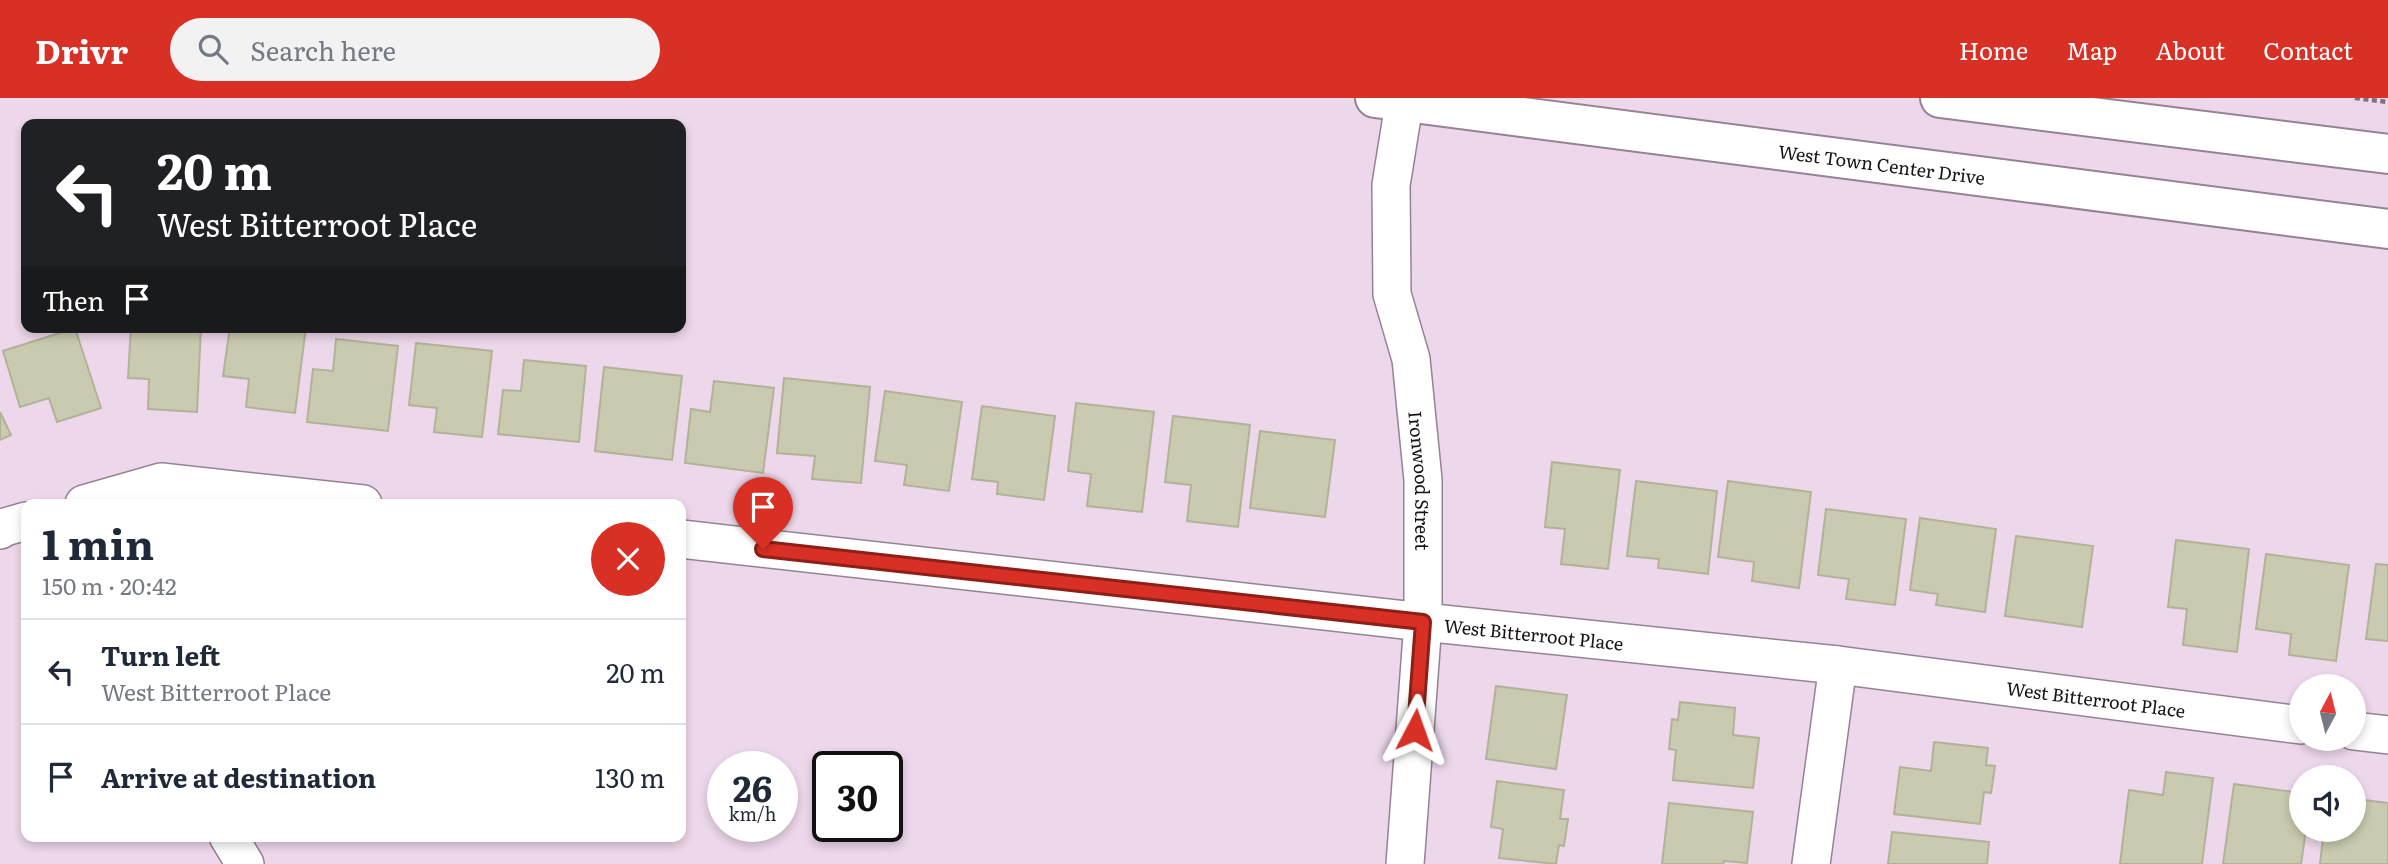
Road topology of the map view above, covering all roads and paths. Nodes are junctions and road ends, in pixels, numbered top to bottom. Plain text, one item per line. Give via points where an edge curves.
1 (1940, 98) edge
2 (2355, 98) edge
3 (1395, 99) edge
4 (2388, 102) edge
5 (2388, 154) edge
6 (2388, 229) edge
7 (102, 499) edge
8 (317, 499) edge
9 (21, 522) edge
10 (0, 530) edge
11 (686, 540) edge
12 (1423, 622) junction
13 (1838, 665) junction
14 (2289, 723) edge
15 (2366, 732) edge
16 (2388, 735) edge
17 (232, 842) edge
18 (245, 864) edge
19 (1405, 864) edge
20 (1811, 864) edge

1 - 5 street
2 - 4 path
3 - 6 street, West Town Center Drive
3 - 12 street, Ironwood Street via 1392,294 1410,359 1423,480
7 - 8 street via 162,482
9 - 10 street
11 - 12 street, West Bitterroot Place
12 - 13 street, West Bitterroot Place
12 - 19 street, Ironwood Street
13 - 14 street, West Bitterroot Place
13 - 20 street
15 - 16 street
17 - 18 street

